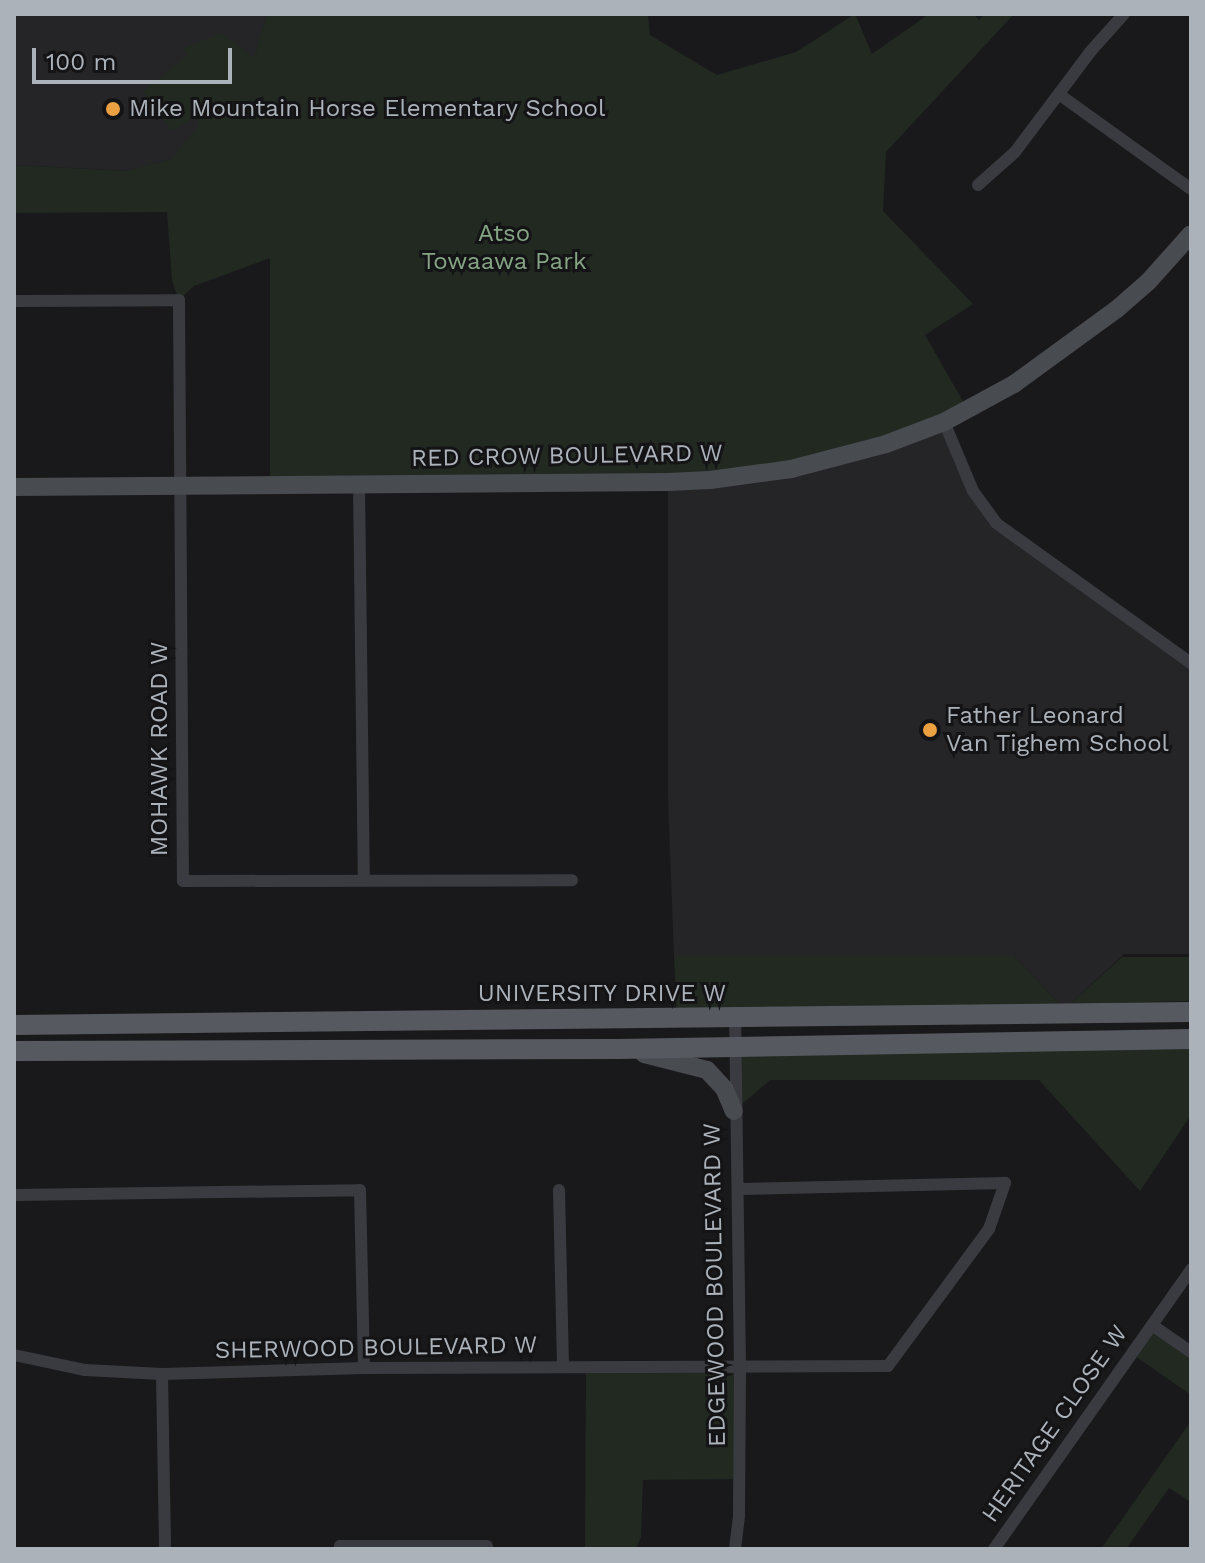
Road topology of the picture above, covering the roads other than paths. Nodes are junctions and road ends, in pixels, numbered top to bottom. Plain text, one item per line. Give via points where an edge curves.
1 (1124, 14) edge
2 (1060, 95) junction
3 (978, 185) dead end
4 (1191, 189) edge
5 (1191, 234) edge
6 (14, 301) edge
7 (944, 422) junction
8 (180, 483) junction
9 (359, 483) junction
10 (14, 487) edge
11 (1191, 663) edge
12 (364, 878) junction
13 (572, 880) dead end
14 (1191, 1012) edge
15 (735, 1019) junction
16 (14, 1025) edge
17 (1191, 1039) edge
18 (735, 1047) junction
19 (618, 1049) junction
20 (14, 1051) edge
21 (734, 1111) junction
22 (740, 1189) junction
23 (559, 1190) dead end
24 (14, 1195) edge
25 (1191, 1270) edge
26 (1152, 1325) junction
27 (1191, 1352) edge
28 (14, 1355) edge
29 (563, 1367) junction
30 (740, 1367) junction
31 (364, 1368) junction
32 (162, 1374) junction
33 (487, 1546) dead end
34 (165, 1549) edge
35 (340, 1549) edge
36 (735, 1549) edge
37 (994, 1549) edge

1 - 2 street
2 - 3 street via 1015,152
2 - 4 street
5 - 7 street, RED CROW BOULEVARD W via 1148,282 1079,339 1014,384
6 - 8 street via 179,300
7 - 9 street, RED CROW BOULEVARD W via 842,457 710,480
7 - 11 street via 973,491 1002,529
8 - 9 street, RED CROW BOULEVARD W
8 - 10 street, RED CROW BOULEVARD W
8 - 12 street, MOHAWK ROAD W via 183,881
9 - 12 street
12 - 13 street, MOHAWK ROAD W
14 - 15 main road, UNIVERSITY DRIVE W
15 - 16 main road, UNIVERSITY DRIVE W
15 - 18 street, EDGEWOOD BOULEVARD W
17 - 18 main road
18 - 19 main road
18 - 21 street, EDGEWOOD BOULEVARD W
19 - 20 main road
19 - 21 street via 707,1070 724,1088
21 - 22 street, EDGEWOOD BOULEVARD W
22 - 30 street, EDGEWOOD BOULEVARD W
22 - 30 street, SHERWOOD BOULEVARD W via 1005,1183 989,1229 888,1366
23 - 29 street
24 - 31 street via 360,1190
25 - 26 street, HERITAGE CLOSE W
26 - 27 street, HERITAGE CLOSE W
26 - 37 street, HERITAGE CLOSE W
28 - 32 street, SHERWOOD BOULEVARD W via 85,1370
29 - 30 street, SHERWOOD BOULEVARD W
29 - 31 street, SHERWOOD BOULEVARD W
30 - 36 street, EDGEWOOD BOULEVARD W
31 - 32 street, SHERWOOD BOULEVARD W
32 - 34 street
33 - 35 street

